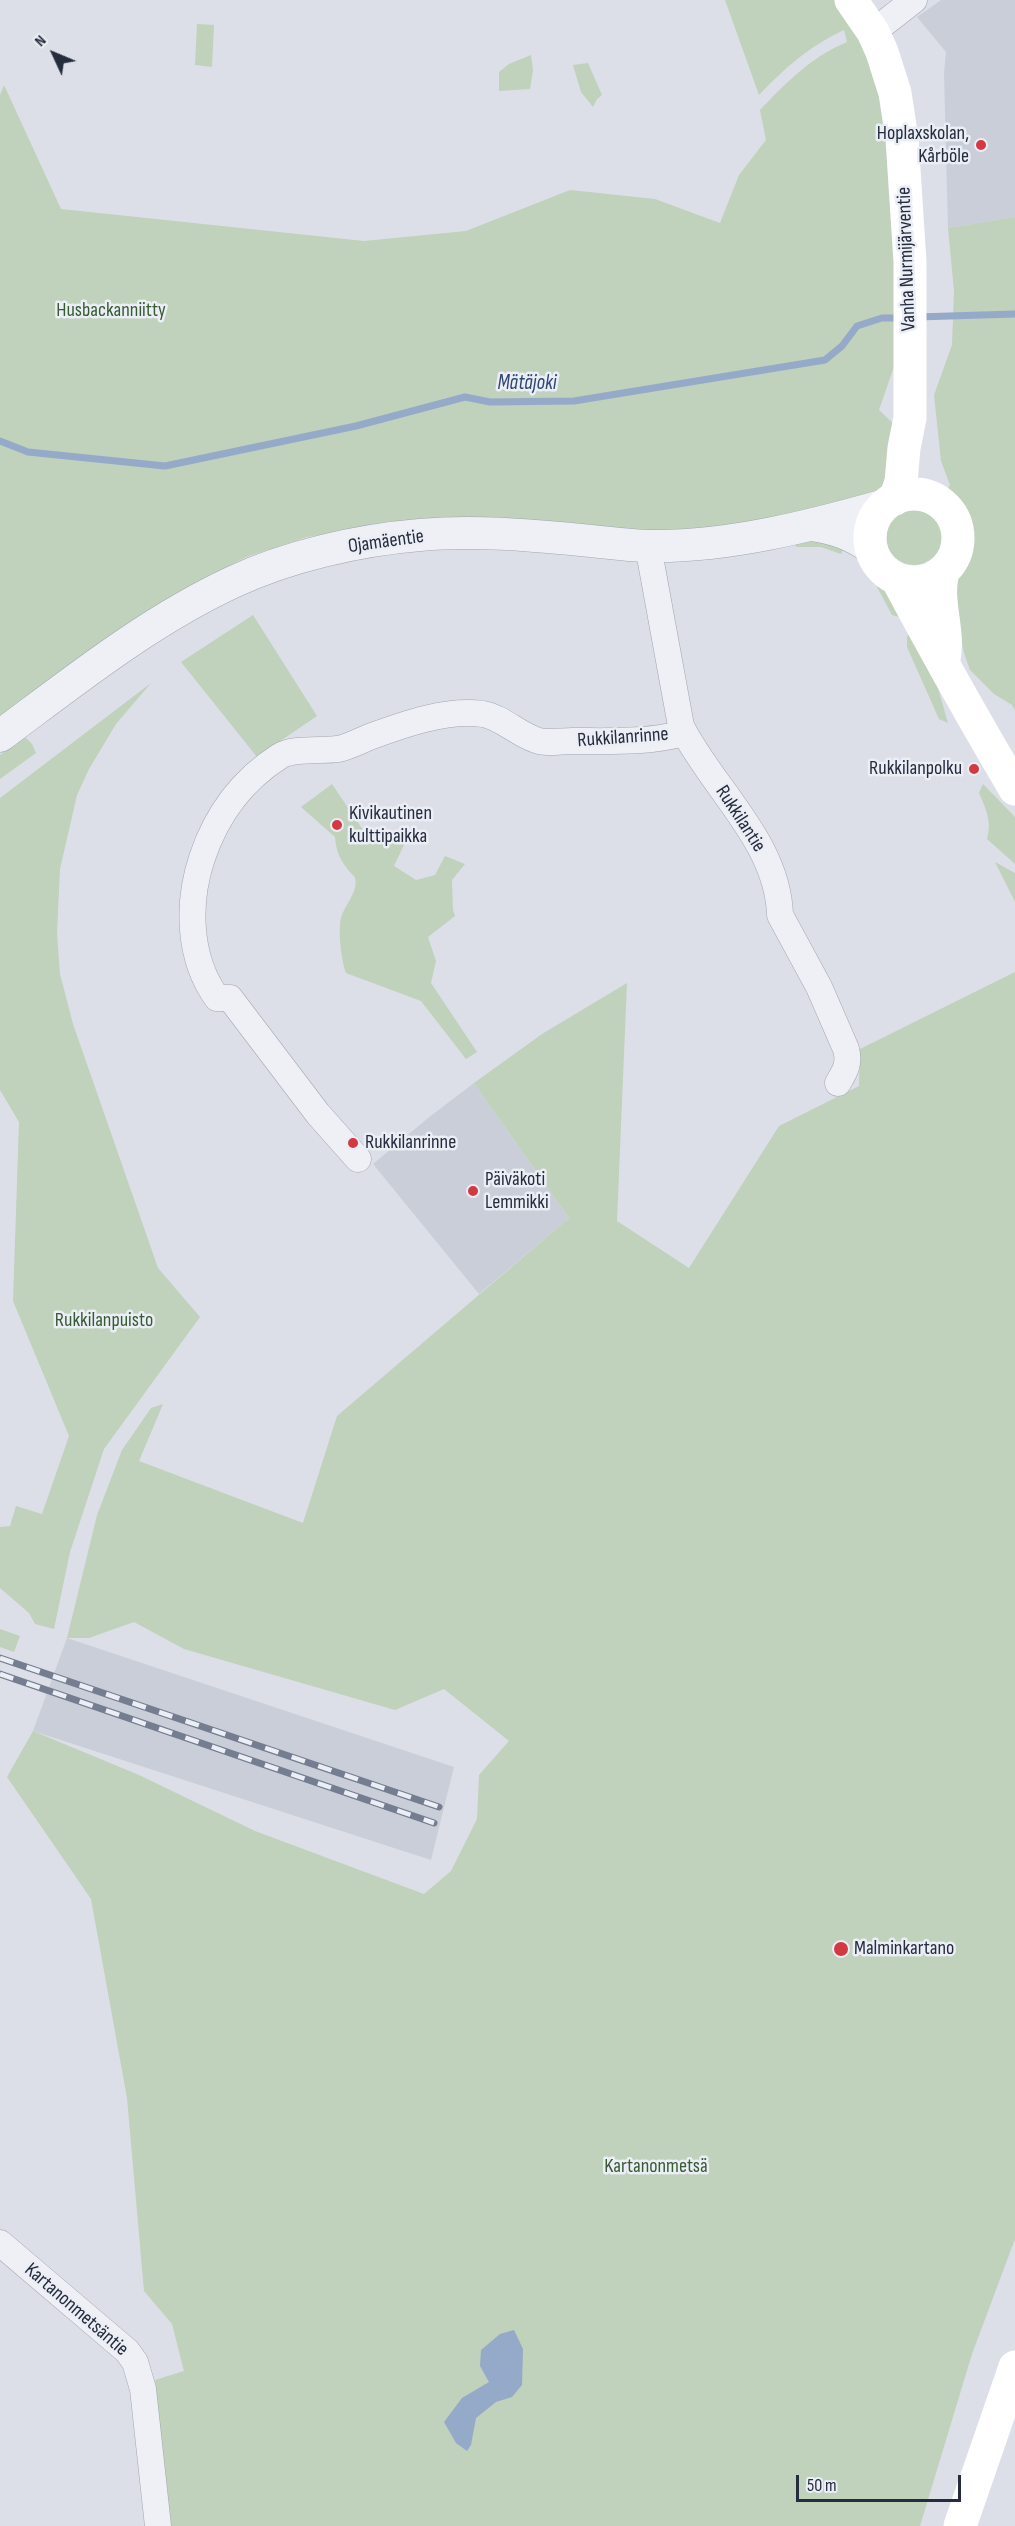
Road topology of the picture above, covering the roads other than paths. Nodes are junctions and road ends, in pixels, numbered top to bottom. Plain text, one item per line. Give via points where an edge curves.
1 (852, 0) edge
2 (914, 0) edge
3 (873, 32) junction
4 (910, 418) junction
5 (935, 500) junction
6 (890, 502) junction
7 (807, 524) junction
8 (648, 546) junction
9 (871, 548) junction
10 (942, 572) junction
11 (897, 579) junction
12 (943, 661) junction
13 (6, 732) edge
14 (684, 733) junction
15 (1015, 789) edge
16 (838, 1083) dead end
17 (358, 1159) dead end
18 (0, 2244) edge
19 (1015, 2367) edge
20 (158, 2526) edge
21 (960, 2526) edge

1 - 3 main road, Vanha Nurmijärventie
2 - 3 street
3 - 4 main road, Vanha Nurmijärventie via 895,93 902,139 910,262
4 - 5 main road, Vanha Nurmijärventie via 922,447
4 - 6 main road, Vanha Nurmijärventie via 901,482
5 - 6 main road via 915,495
5 - 10 main road via 949,512 957,528 956,552
6 - 7 street, Ojamäentie
6 - 9 main road via 872,525
7 - 8 street, Ojamäentie via 695,545
7 - 9 street, Ojamäentie via 834,528
8 - 13 street, Ojamäentie via 493,533 420,535 311,554 243,578 197,600 146,631
8 - 14 street, Rukkilantie
9 - 11 main road via 880,567
10 - 11 main road via 925,581
10 - 12 main road via 947,646
11 - 12 main road
12 - 15 main road
14 - 16 street, Rukkilantie via 769,864 780,915 819,987 846,1050 848,1065
14 - 17 street, Rukkilanrinne via 654,740 538,741 485,714 467,713 394,728 340,748 283,753 261,769 231,802 210,833 197,874 192,915 201,969 217,998 230,998 318,1114
18 - 20 street, Kartanonmetsäntie via 127,2351 135,2362 143,2389
19 - 21 main road

